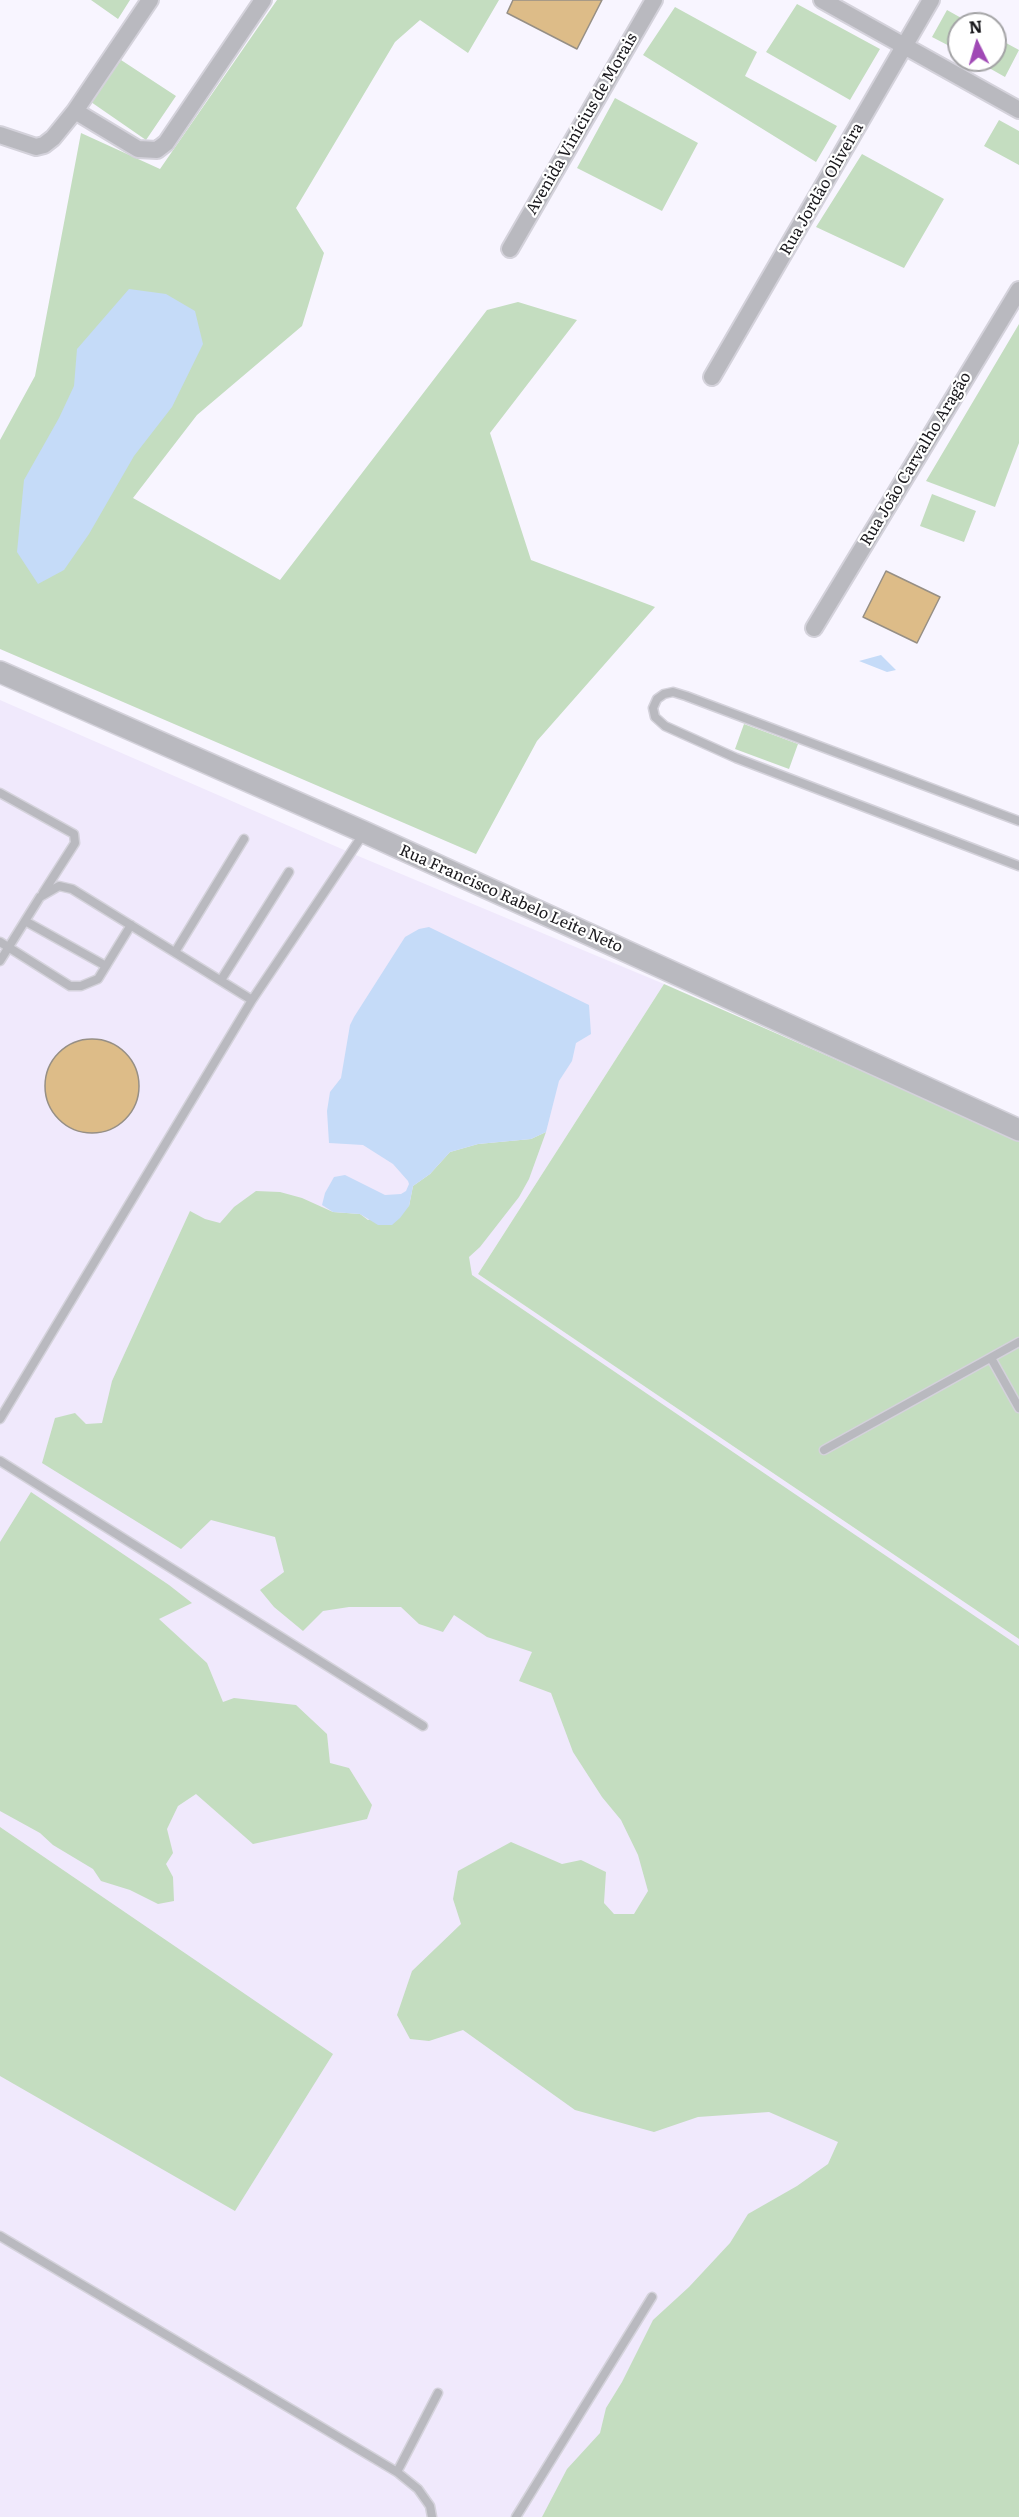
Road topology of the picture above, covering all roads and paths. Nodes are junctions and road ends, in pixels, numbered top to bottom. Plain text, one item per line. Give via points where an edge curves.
1 (150, 0) edge
2 (263, 0) edge
3 (654, 0) edge
4 (822, 0) edge
5 (931, 0) edge
6 (904, 47) junction
7 (1019, 110) edge
8 (75, 111) junction
9 (0, 135) edge
10 (510, 249) dead end
11 (1019, 290) edge
12 (712, 377) dead end
13 (814, 628) dead end
14 (0, 672) edge
15 (0, 794) edge
16 (1019, 821) edge
17 (364, 832) junction
18 (244, 839) dead end
19 (1019, 866) edge
20 (289, 872) dead end
21 (40, 897) junction
22 (25, 921) junction
23 (131, 925) junction
24 (0, 942) edge
25 (9, 948) junction
26 (175, 952) junction
27 (0, 961) edge
28 (106, 966) junction
29 (220, 980) junction
30 (252, 1000) junction
31 (1019, 1130) edge
32 (1019, 1342) edge
33 (991, 1358) junction
34 (1019, 1408) edge
35 (0, 1419) edge
36 (824, 1450) dead end
37 (0, 1461) edge
38 (423, 1726) dead end
39 (0, 2235) edge
40 (652, 2297) dead end
41 (438, 2394) dead end
42 (397, 2472) junction
43 (432, 2517) edge
44 (516, 2517) edge

1 - 8 street
2 - 8 street via 166,143 157,150 138,149
3 - 10 street, Avenida Vinícius de Morais
4 - 6 street
5 - 6 street, Rua Jordão Oliveira
6 - 7 street
6 - 12 street, Rua Jordão Oliveira
8 - 9 street via 44,145 36,147
11 - 13 street, Rua João Carvalho Aragão
14 - 17 street, Rua Francisco Rabelo Leite Neto
15 - 21 lane via 74,834 75,843
16 - 19 lane via 673,692 657,699 653,708 655,717 665,726 736,758
17 - 30 lane
17 - 31 street, Rua Francisco Rabelo Leite Neto
18 - 26 lane
20 - 29 lane
21 - 22 lane
21 - 23 lane via 59,886 72,889
22 - 25 lane
22 - 28 lane
23 - 26 lane
23 - 28 lane
24 - 25 lane
25 - 27 lane
25 - 28 lane via 70,986 98,979
26 - 29 lane
29 - 30 lane
30 - 35 lane
32 - 33 lane
33 - 34 lane
33 - 36 lane
37 - 38 lane
39 - 42 lane
40 - 44 lane
41 - 42 lane
42 - 43 lane via 418,2489 430,2506

